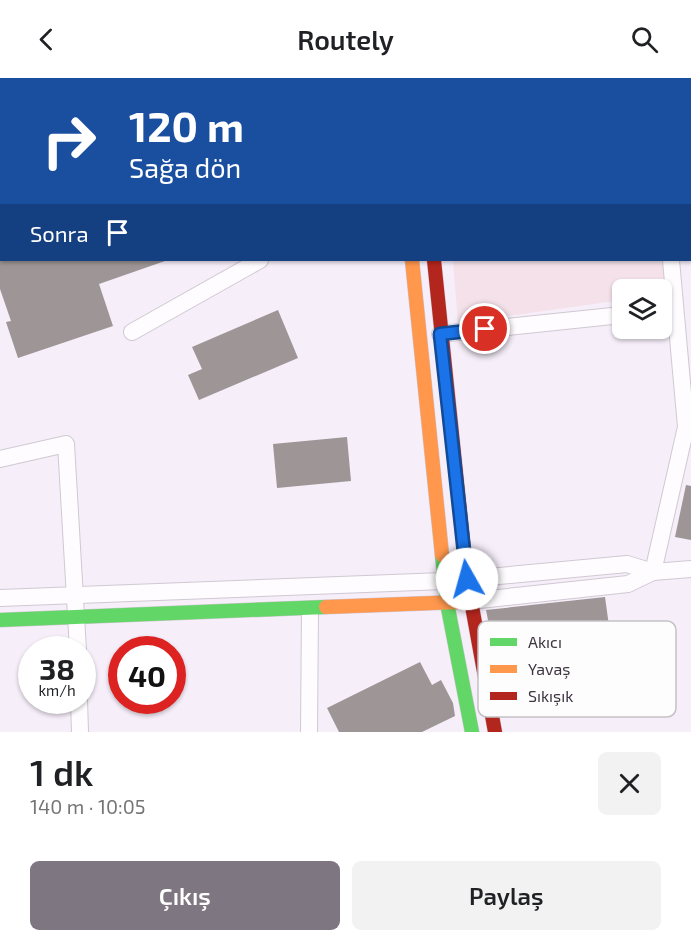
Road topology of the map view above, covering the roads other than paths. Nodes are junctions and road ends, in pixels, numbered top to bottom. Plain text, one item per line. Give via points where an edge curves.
1 (411, 261) edge
2 (434, 261) edge
3 (670, 261) edge
4 (252, 262) edge
5 (670, 279) edge
6 (612, 316) edge
7 (672, 331) edge
8 (132, 332) dead end
9 (440, 334) junction
10 (0, 459) edge
11 (691, 569) edge
12 (653, 572) junction
13 (467, 579) junction
14 (444, 581) junction
15 (76, 595) junction
16 (0, 598) edge
17 (470, 601) junction
18 (447, 603) junction
19 (310, 609) junction
20 (77, 616) junction
21 (0, 620) edge
22 (78, 636) edge
23 (478, 639) edge
24 (79, 714) edge
25 (80, 732) edge
26 (309, 732) edge
27 (472, 732) edge

1 - 14 street
2 - 9 street
3 - 5 street
4 - 8 street
6 - 9 street
7 - 12 street via 686,427
9 - 13 street
10 - 15 street via 66,444
11 - 12 street
12 - 13 street via 627,564
12 - 17 street via 628,584
13 - 14 street
13 - 17 street
14 - 15 street
14 - 18 street
15 - 16 street
15 - 20 street
17 - 18 street
17 - 23 street
18 - 19 street
18 - 27 street
19 - 20 street
19 - 26 street
20 - 21 street
20 - 22 street
24 - 25 street

